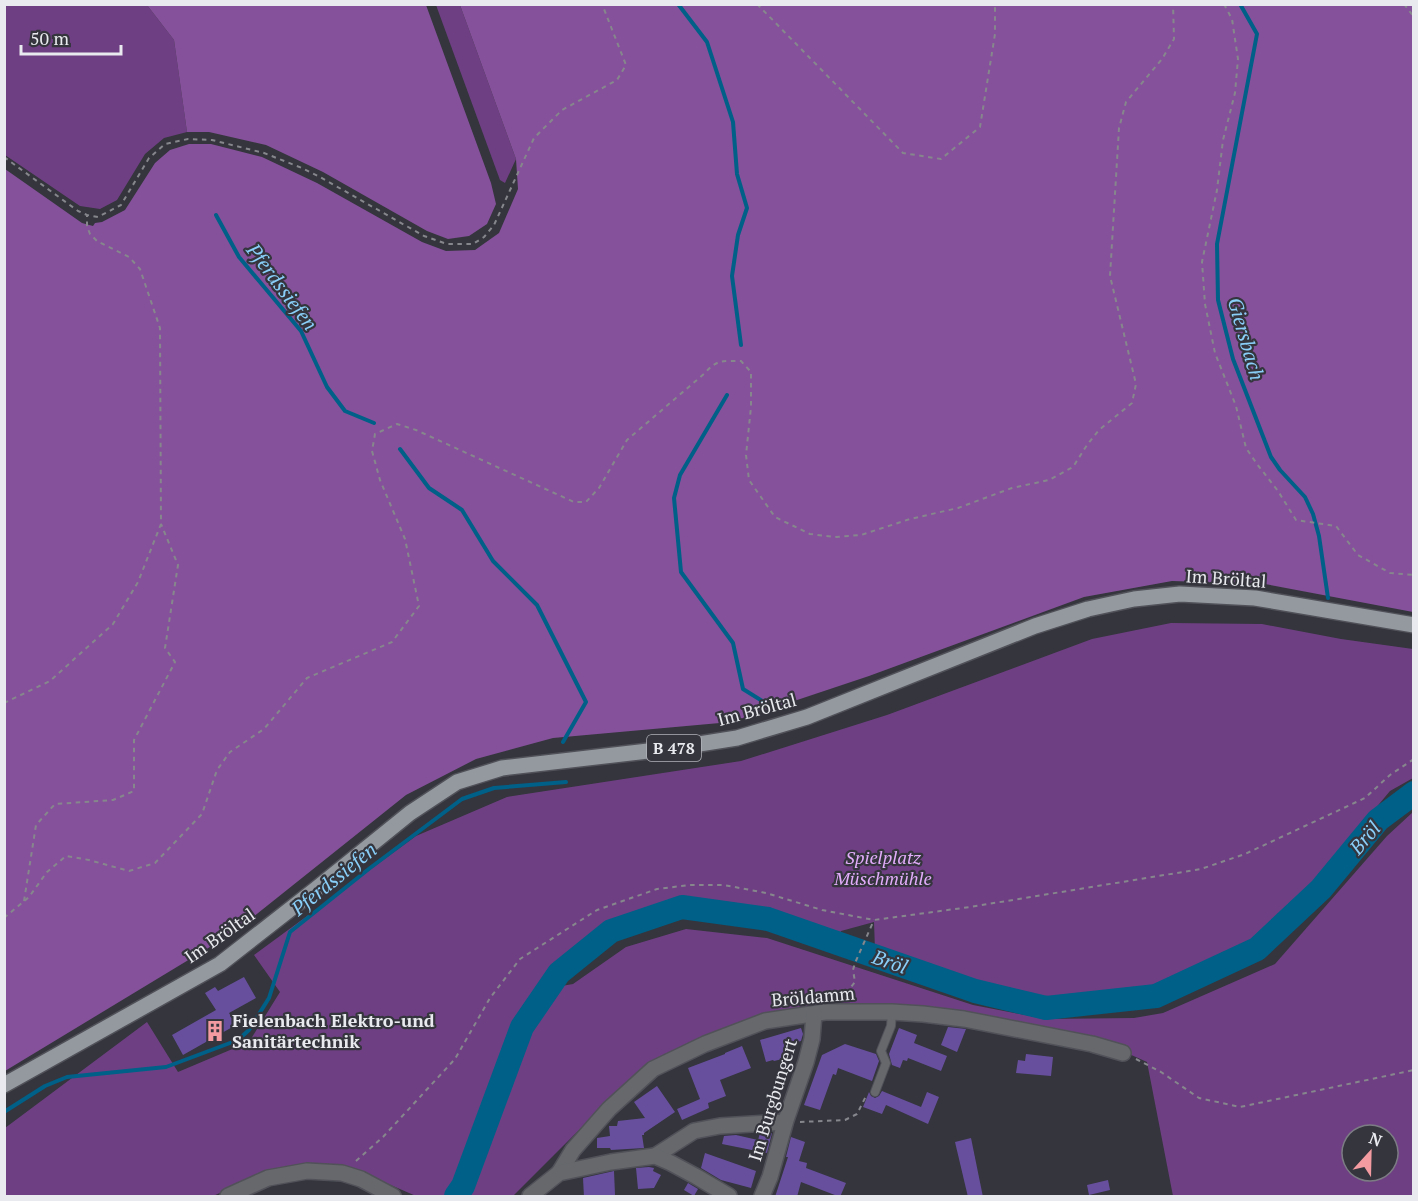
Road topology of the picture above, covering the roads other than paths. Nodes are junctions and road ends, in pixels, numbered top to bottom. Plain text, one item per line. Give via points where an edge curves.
1 (1413, 625) edge
2 (892, 1012) junction
3 (819, 1013) junction
4 (1123, 1053) road end
5 (4, 1086) edge
6 (875, 1092) dead end
7 (786, 1121) junction
8 (655, 1156) junction
9 (559, 1173) junction
10 (228, 1197) edge
11 (393, 1197) edge
12 (530, 1197) edge
13 (729, 1197) edge
14 (762, 1197) edge

1 - 5 main road, Im Bröltal / B 478 via 1255,598 1180,594 1134,599 1035,626 807,717 737,738 502,768 458,782 410,813 220,964
2 - 3 street, Bröldamm
2 - 4 street, Bröldamm via 975,1021
2 - 6 lane via 881,1052 886,1063
3 - 7 street, Im Burgbungert
3 - 9 street, Bröldamm via 765,1021 653,1070 609,1109 573,1150
7 - 8 street via 694,1131
7 - 14 street, Im Burgbungert
8 - 9 street
8 - 13 street
9 - 12 street
10 - 11 street via 268,1178 308,1171 342,1173

